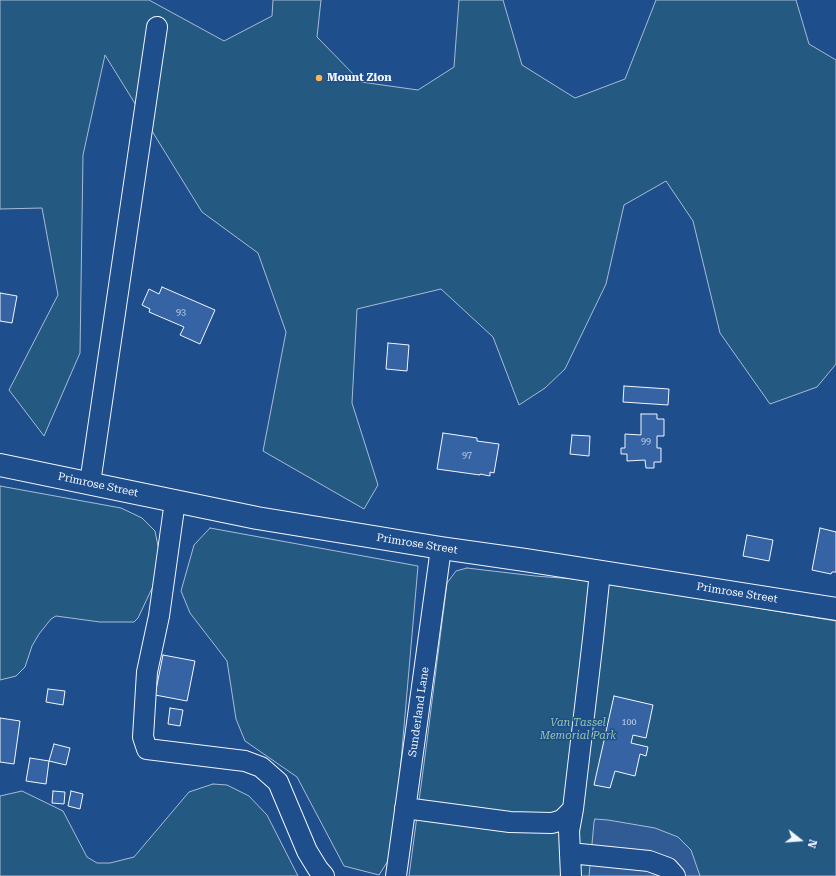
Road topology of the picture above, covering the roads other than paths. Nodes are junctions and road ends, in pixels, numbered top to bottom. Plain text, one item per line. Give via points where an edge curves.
1 (157, 27) dead end
2 (0, 465) edge
3 (90, 483) junction
4 (176, 501) junction
5 (441, 548) junction
6 (600, 572) junction
7 (836, 609) edge
8 (405, 808) junction
9 (567, 815) junction
10 (570, 853) junction
11 (324, 876) edge
12 (396, 876) edge
13 (571, 876) edge
14 (675, 876) edge

1 - 3 street
2 - 3 main road, Primrose Street
3 - 4 main road, Primrose Street
4 - 5 main road, Primrose Street via 257,518
4 - 11 street via 159,616 147,672 143,737 147,749 245,760 261,767 278,782 307,851
5 - 6 main road, Primrose Street
5 - 8 street, Sunderland Lane
6 - 7 main road, Primrose Street
6 - 9 street via 593,639
8 - 9 street via 510,822 552,823
8 - 12 street, Sunderland Lane
9 - 10 street
10 - 13 street
10 - 14 street via 649,861 668,868

